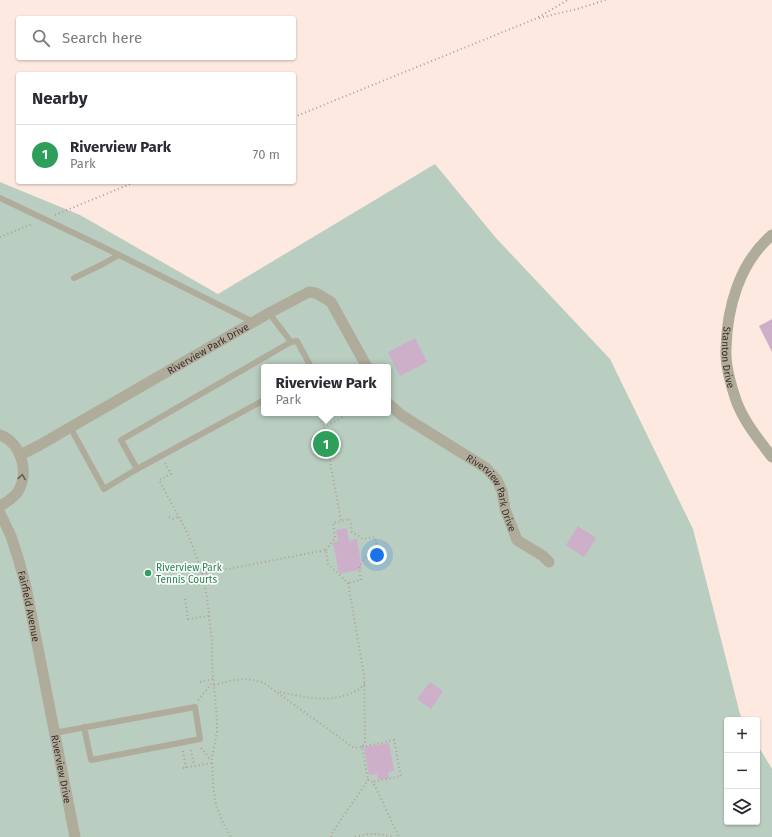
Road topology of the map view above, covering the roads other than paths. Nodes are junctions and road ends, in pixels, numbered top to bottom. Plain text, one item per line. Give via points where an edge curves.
1 (0, 198) edge
2 (772, 235) edge
3 (119, 255) junction
4 (74, 278) dead end
5 (269, 313) junction
6 (253, 322) junction
7 (291, 342) junction
8 (309, 364) edge
9 (365, 364) edge
10 (261, 402) edge
11 (391, 406) edge
12 (70, 427) junction
13 (0, 435) edge
14 (20, 455) junction
15 (772, 457) edge
16 (138, 469) junction
17 (0, 506) edge
18 (0, 513) edge
19 (549, 562) dead end
20 (48, 701) joint
21 (84, 727) junction
22 (54, 733) junction
23 (74, 837) edge

1 - 3 lane
2 - 15 street, Stanton Drive via 744,271 733,300 726,349 732,389 744,419
3 - 4 lane
3 - 6 lane
5 - 6 street, Riverview Park Drive
5 - 7 lane
5 - 9 street, Riverview Park Drive via 309,292 316,293 331,302
6 - 12 street, Riverview Park Drive
7 - 8 lane via 297,340
7 - 16 lane via 121,440
10 - 16 lane
11 - 19 street, Riverview Park Drive via 401,415 486,468 497,480 502,491 517,540
12 - 14 street, Riverview Park Drive
12 - 16 lane via 104,489
13 - 14 street via 13,444
17 -> 14 street via 18,492 23,480
18 - 20 street, Fairfield Avenue via 11,536 26,587
20 - 22 street, Riverview Drive
21 - 21 lane via 91,760 200,739 195,707
21 - 22 lane
22 - 23 street, Riverview Drive

